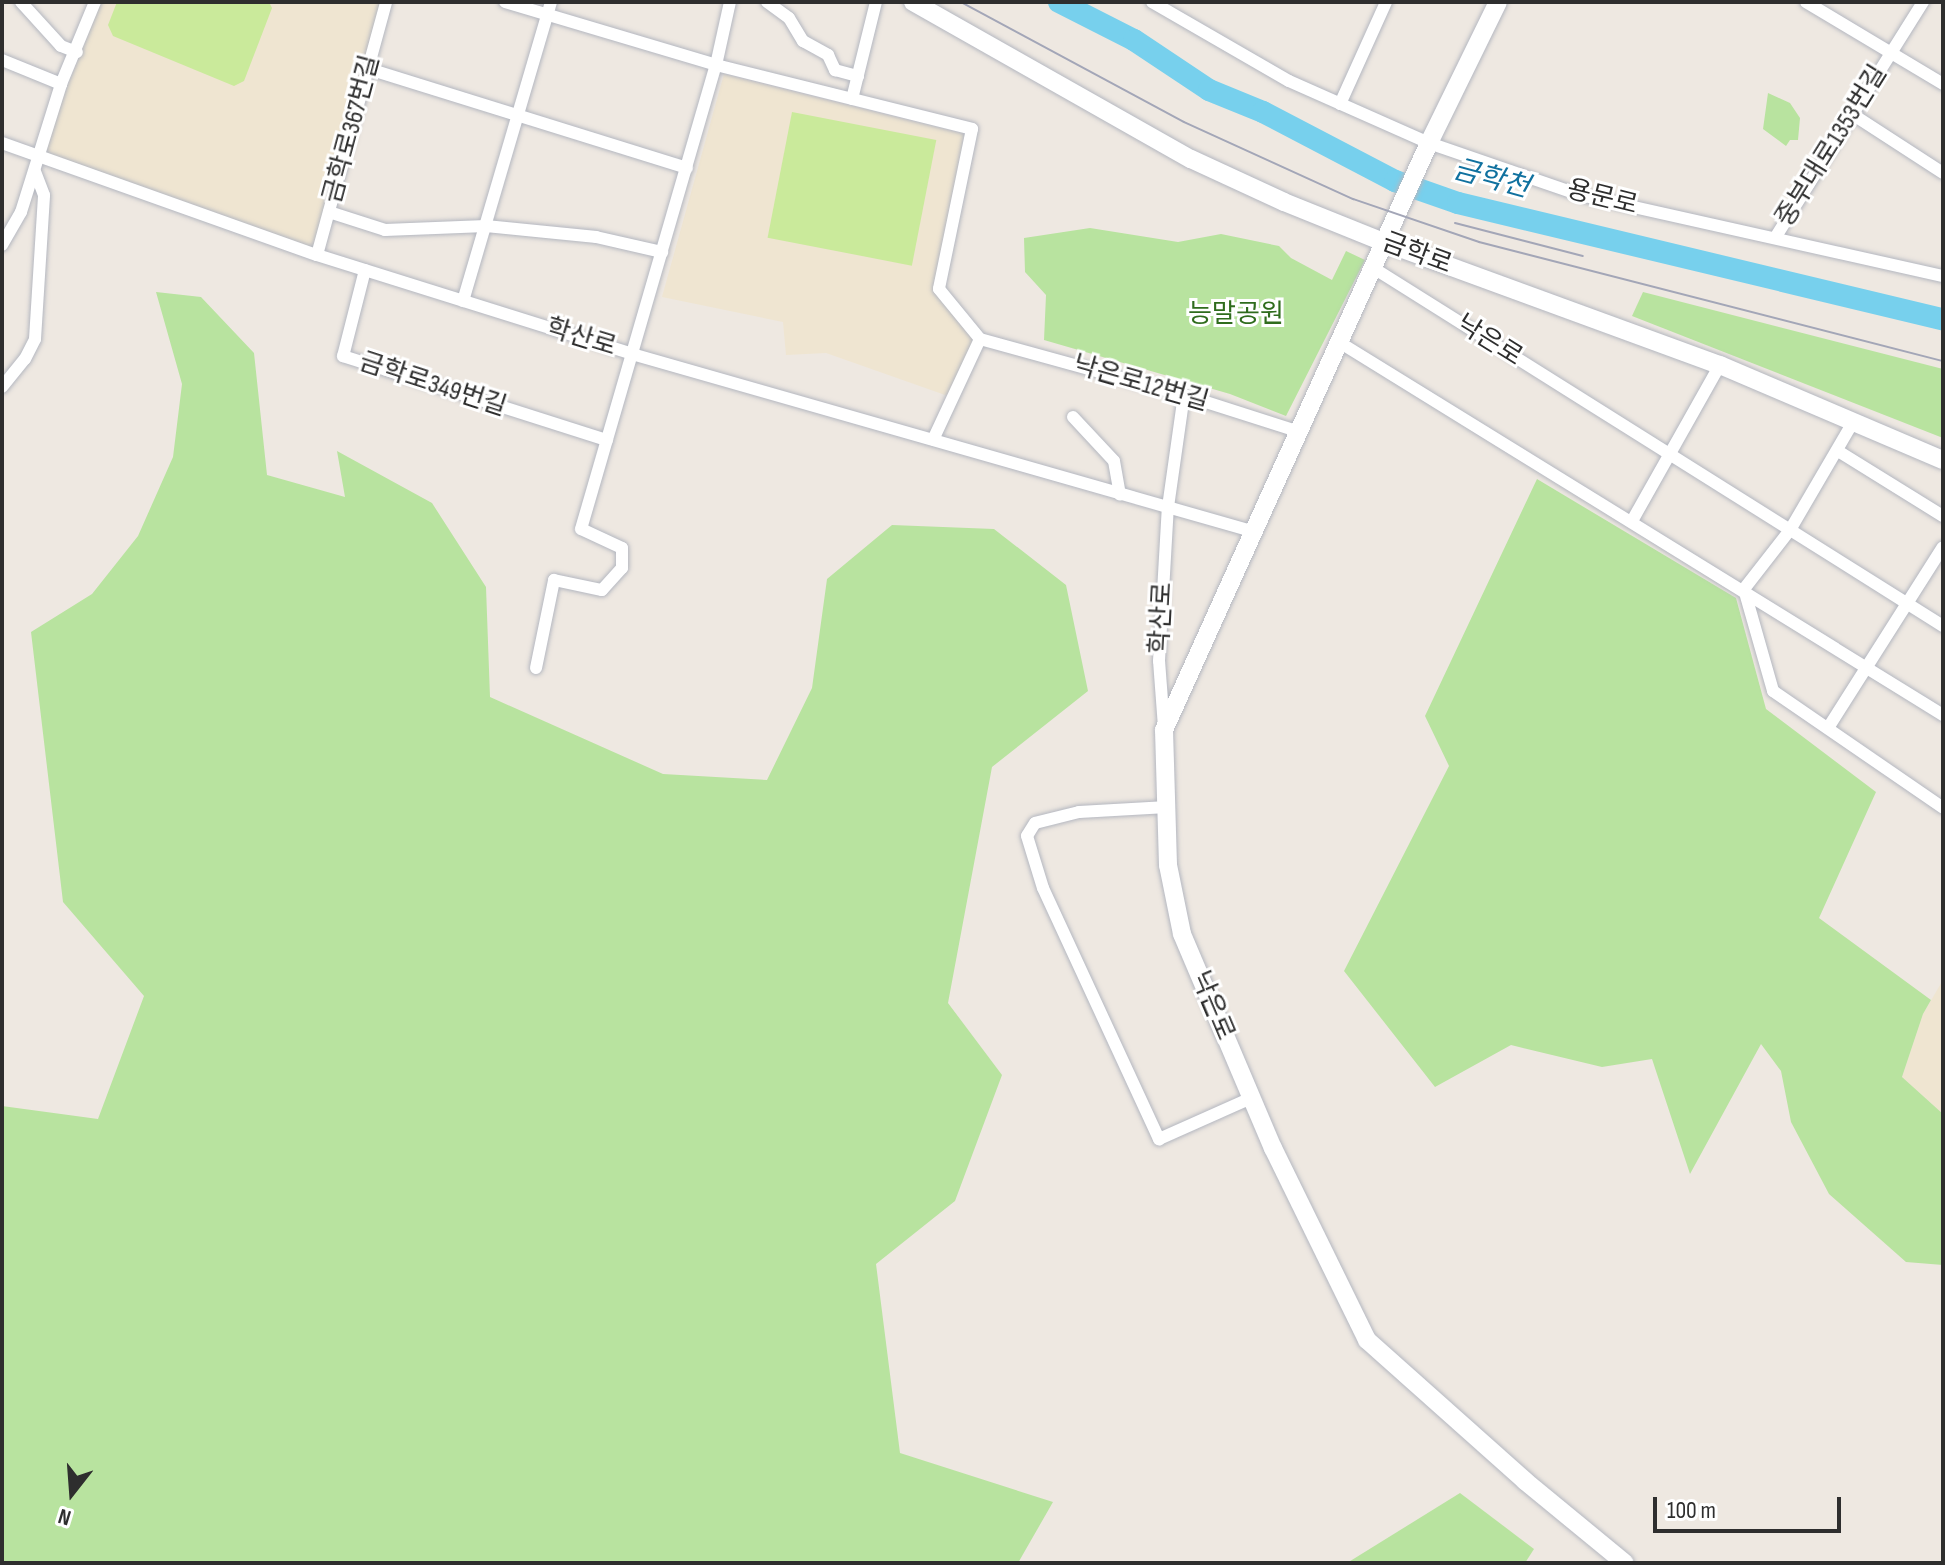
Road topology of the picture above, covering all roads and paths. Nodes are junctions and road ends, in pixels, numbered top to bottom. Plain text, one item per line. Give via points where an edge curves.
1 (21, 2) edge
2 (95, 2) edge
3 (386, 2) edge
4 (505, 2) edge
5 (730, 2) edge
6 (767, 2) edge
7 (876, 2) edge
8 (913, 2) edge
9 (1152, 2) edge
10 (1386, 2) edge
11 (1498, 2) edge
12 (1806, 2) edge
13 (1923, 2) edge
14 (549, 8) edge
15 (77, 52) junction
16 (1890, 53) junction
17 (2, 60) edge
18 (716, 65) junction
19 (369, 69) junction
20 (858, 76) junction
21 (61, 84) junction
22 (1943, 84) edge
23 (852, 99) junction
24 (1340, 104) junction
25 (1852, 114) junction
26 (518, 115) junction
27 (2, 143) edge
28 (1427, 147) junction
29 (40, 156) junction
30 (687, 168) junction
31 (35, 172) junction
32 (1943, 173) edge
33 (329, 212) junction
34 (486, 226) junction
35 (1775, 238) junction
36 (1386, 243) junction
37 (2, 245) edge
38 (662, 252) junction
39 (317, 255) junction
40 (1375, 269) junction
41 (365, 270) junction
42 (1943, 276) edge
43 (463, 301) junction
44 (980, 339) junction
45 (1339, 342) junction
46 (632, 354) junction
47 (1720, 365) junction
48 (2, 387) edge
49 (1184, 395) junction
50 (1073, 417) dead end
51 (1852, 424) junction
52 (1300, 432) junction
53 (607, 440) junction
54 (933, 440) junction
55 (1838, 451) junction
56 (1670, 454) junction
57 (1943, 460) edge
58 (1120, 494) junction
59 (1168, 507) junction
60 (1943, 516) edge
61 (1632, 521) junction
62 (1790, 530) junction
63 (1255, 532) junction
64 (1943, 547) edge
65 (1744, 589) junction
66 (1907, 604) junction
67 (1943, 626) edge
68 (1867, 667) junction
69 (536, 668) dead end
70 (1943, 715) edge
71 (1828, 728) junction
72 (1164, 730) junction
73 (1942, 805) edge
74 (1167, 807) junction
75 (1251, 1098) junction
76 (1625, 1563) edge

1 - 15 street via 61,46
2 - 15 street
3 - 19 street, 금학로367번길
4 - 14 street
5 - 18 street
6 - 20 street via 789,18 803,41 828,55 835,70
7 - 20 street
8 - 36 main road, 금학로 via 1191,159
9 - 24 street, 용문로 via 1289,81
10 - 24 street
11 - 28 main road, 낙은로
12 - 16 street, 중부대로1353번길
13 - 16 street, 중부대로1353번길
14 - 18 street
14 - 26 street
15 - 21 street
16 - 22 street
16 - 25 street, 중부대로1353번길
17 - 21 street
18 - 23 street
18 - 30 street
19 - 26 street
19 - 33 street, 금학로367번길
20 - 23 street
21 - 29 street
23 - 44 street via 972,129 939,289
24 - 28 street, 용문로
25 - 32 street
25 - 35 street, 중부대로1353번길
26 - 30 street
26 - 34 street
27 - 29 street, 학산로
28 - 35 street, 용문로 via 1580,195
28 - 36 main road, 낙은로
29 - 31 street
29 - 39 street, 학산로
30 - 38 street
31 - 37 street
31 - 48 street via 44,195 35,339
33 - 34 street via 385,230
33 - 39 street, 금학로367번길
34 - 38 street via 596,237
34 - 43 street
35 - 42 street, 용문로
36 - 40 main road, 낙은로
36 - 47 main road, 금학로
38 - 46 street
39 - 41 street, 학산로
40 - 45 main road, 낙은로
40 - 56 street, 낙은로
41 - 43 street, 학산로
41 - 53 street, 금학로349번길 via 343,356
43 - 46 street, 학산로
44 - 49 street, 낙은로12번길
44 - 54 street
45 - 52 main road, 낙은로
45 - 61 street
46 - 53 street
46 - 54 street, 학산로
47 - 51 main road, 금학로
47 - 56 street
49 - 52 street, 낙은로12번길
49 - 59 street
50 - 58 street via 1114,461
51 - 55 street
51 - 57 main road, 금학로
52 - 63 main road, 낙은로
53 - 69 street via 581,529 622,548 622,568 602,590 554,580
54 - 58 street, 학산로
55 - 60 street
55 - 62 street
56 - 61 street
56 - 62 street, 낙은로
58 - 59 street, 학산로
59 - 63 street, 학산로
59 - 72 street, 학산로 via 1159,661
61 - 65 street
62 - 65 street
62 - 66 street, 낙은로
63 - 72 main road, 낙은로
64 - 66 street
65 - 68 street
65 - 71 street via 1773,691
66 - 67 street, 낙은로
66 - 68 street
68 - 70 street
68 - 71 street
71 - 73 street
72 - 74 main road, 낙은로
74 - 75 main road, 낙은로 via 1168,865 1182,934
74 - 75 street via 1079,812 1035,823 1027,836 1043,888 1159,1139
75 - 76 main road, 낙은로 via 1367,1340

